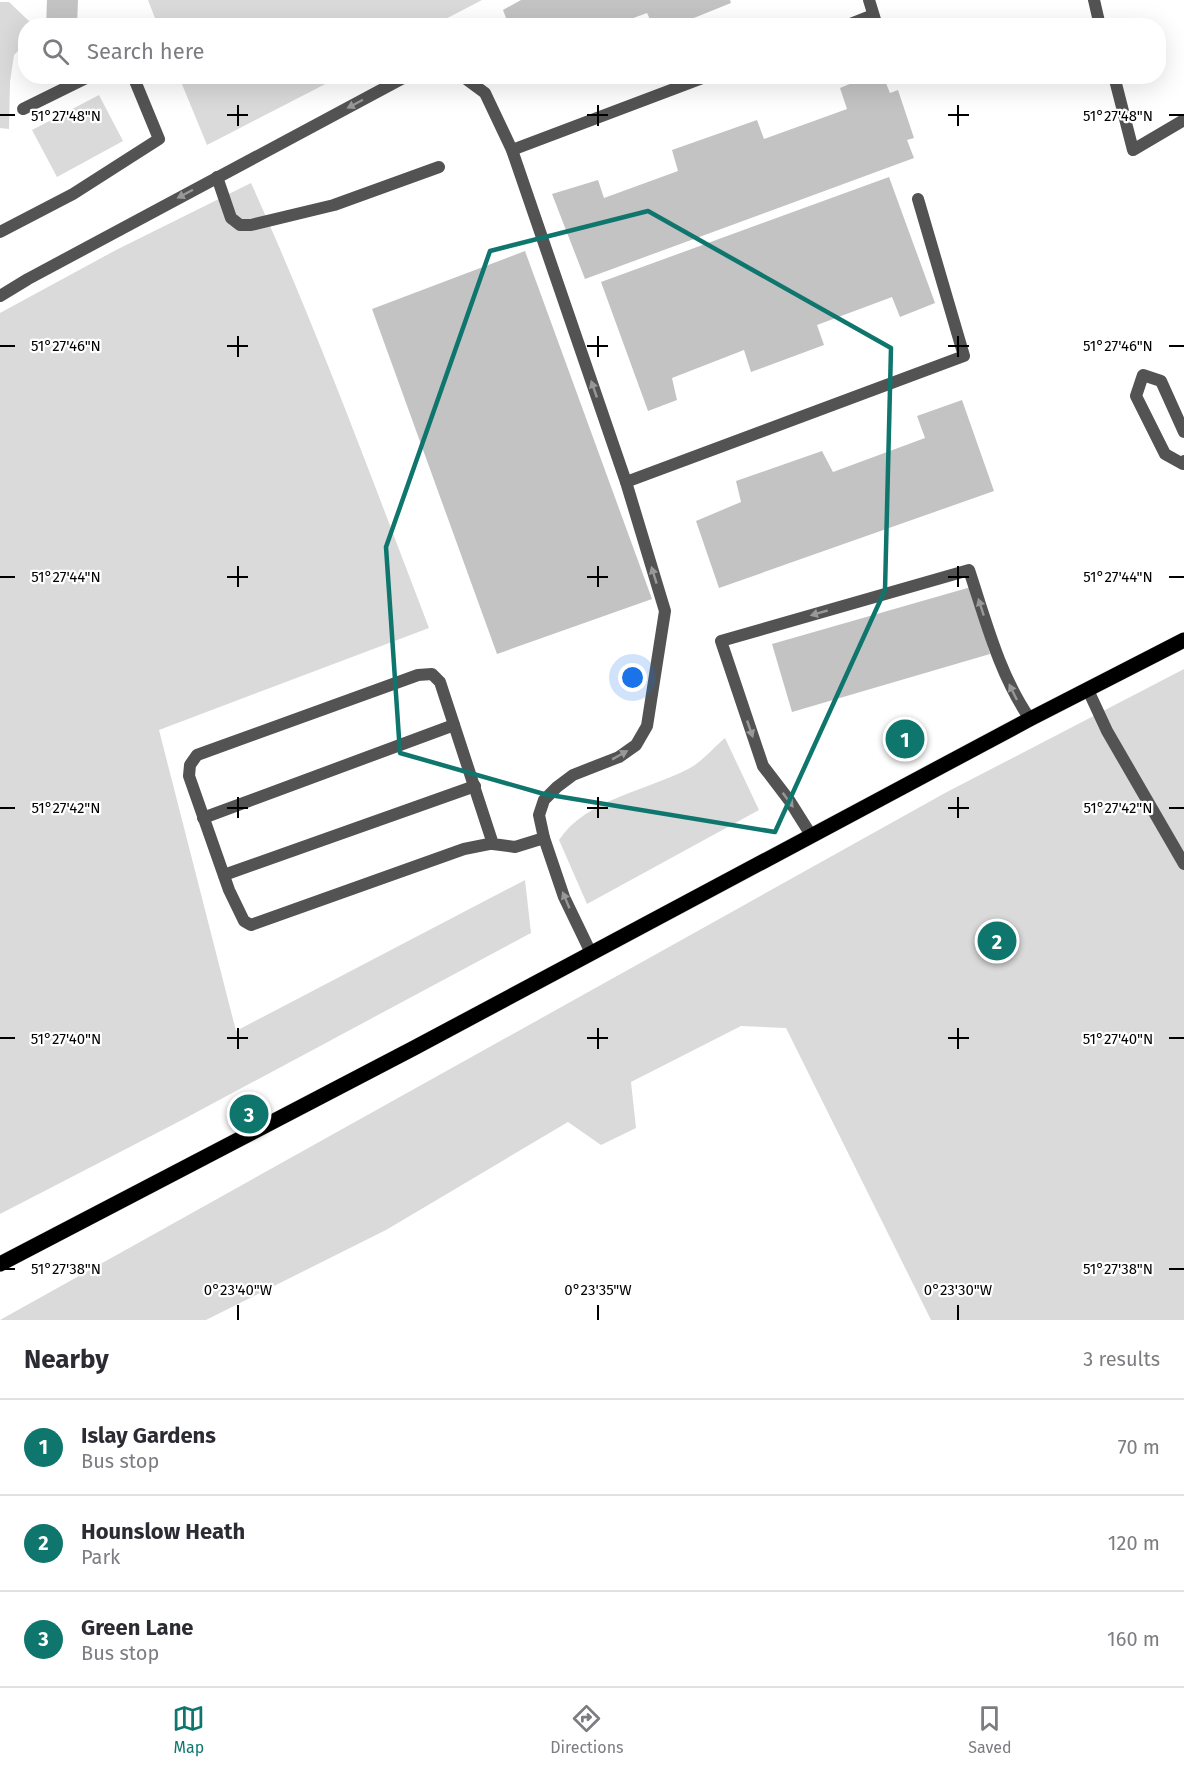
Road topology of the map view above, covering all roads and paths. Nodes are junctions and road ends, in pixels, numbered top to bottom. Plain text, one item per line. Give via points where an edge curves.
1 (869, 0) edge
2 (1094, 0) edge
3 (874, 18) edge
4 (1098, 18) edge
5 (74, 84) edge
6 (136, 84) edge
7 (392, 84) edge
8 (473, 84) edge
9 (687, 84) edge
10 (1116, 84) edge
11 (22, 109) dead end
12 (1184, 120) edge
13 (512, 150) junction
14 (440, 167) dead end
15 (217, 177) junction
16 (918, 199) dead end
17 (0, 232) edge
18 (0, 296) edge
19 (1184, 432) edge
20 (1184, 464) edge
21 (626, 482) junction
22 (1184, 640) edge
23 (1088, 690) junction
24 (1029, 719) junction
25 (454, 725) junction
26 (475, 786) junction
27 (203, 818) junction
28 (811, 835) junction
29 (544, 838) junction
30 (493, 844) junction
31 (1184, 864) edge
32 (224, 875) junction
33 (591, 953) junction
34 (0, 1264) edge

1 - 3 street
2 - 4 street
5 - 11 street
6 - 17 street via 159,139 73,194
7 -> 15 street
8 - 13 street via 485,93
9 - 13 street
10 - 12 street via 1133,150
21 -> 13 street
14 - 15 street via 334,205 251,225 240,225 231,218
15 -> 18 street
16 - 21 street via 964,356
19 - 20 street via 1161,381 1143,375 1136,396 1165,454
29 -> 21 street via 539,815 550,793 573,776 619,757 636,745 646,726 665,611
22 - 23 main road
23 - 24 main road
23 - 31 street via 1107,731
24 - 28 main road
24 -> 28 street via 1000,663 969,570 721,641 763,766
25 - 26 street
25 - 27 street
25 - 27 street via 440,682 432,674 418,675 197,755 189,776
26 - 30 street
26 - 32 street
27 - 32 street
28 - 33 main road
29 - 30 street via 515,847
33 -> 29 street via 564,897
30 - 32 street via 464,849 251,926 244,921
33 - 34 main road

